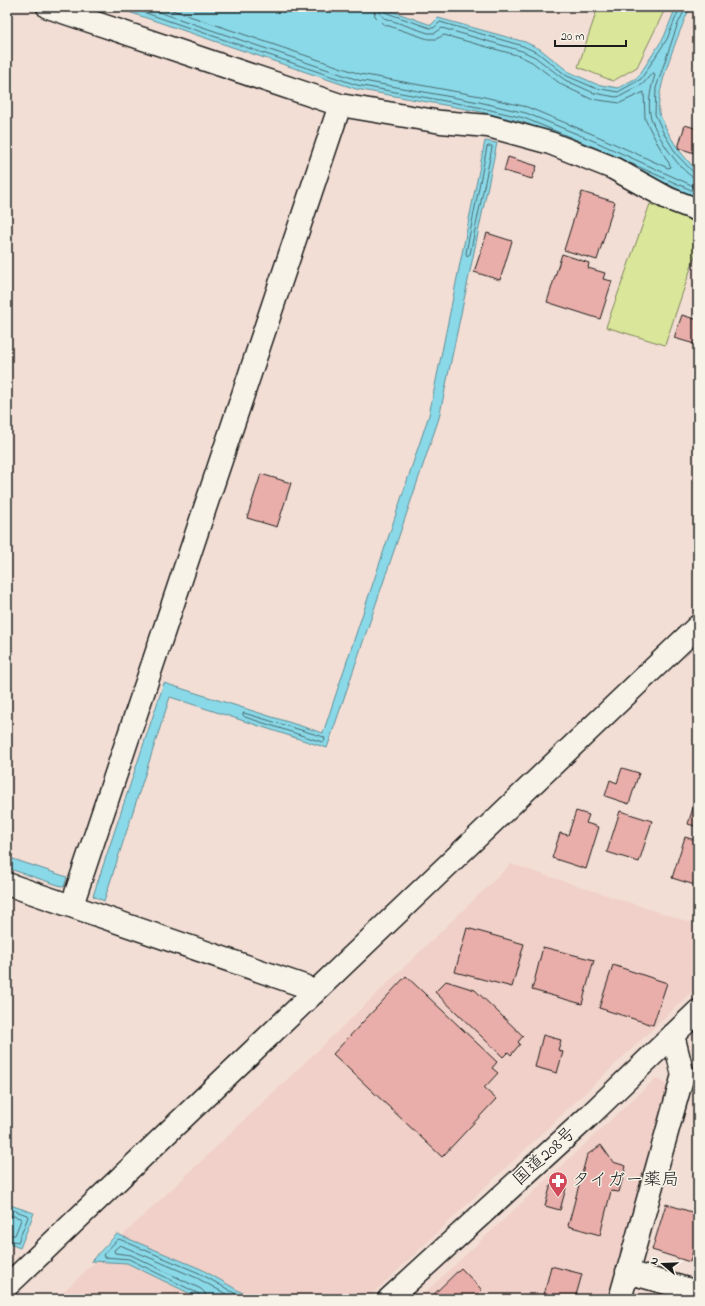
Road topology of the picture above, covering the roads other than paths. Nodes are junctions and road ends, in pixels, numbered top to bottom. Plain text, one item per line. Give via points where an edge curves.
1 (48, 7) edge
2 (340, 105) junction
3 (698, 210) edge
4 (698, 626) edge
5 (7, 884) edge
6 (72, 905) junction
7 (314, 993) junction
8 (698, 1011) edge
9 (673, 1035) junction
10 (627, 1272) junction
11 (7, 1286) edge
12 (698, 1292) edge
13 (389, 1299) edge
14 (620, 1299) edge

1 - 2 main road
2 - 3 main road via 441,122 488,126 550,143 613,168 669,199
2 - 6 main road
4 - 7 main road
5 - 6 main road
6 - 7 main road via 304,986
7 - 11 main road
8 - 9 main road, 国道208号
9 - 10 main road via 683,1075
9 - 13 main road, 国道208号 via 583,1122
10 - 12 main road
10 - 14 main road

